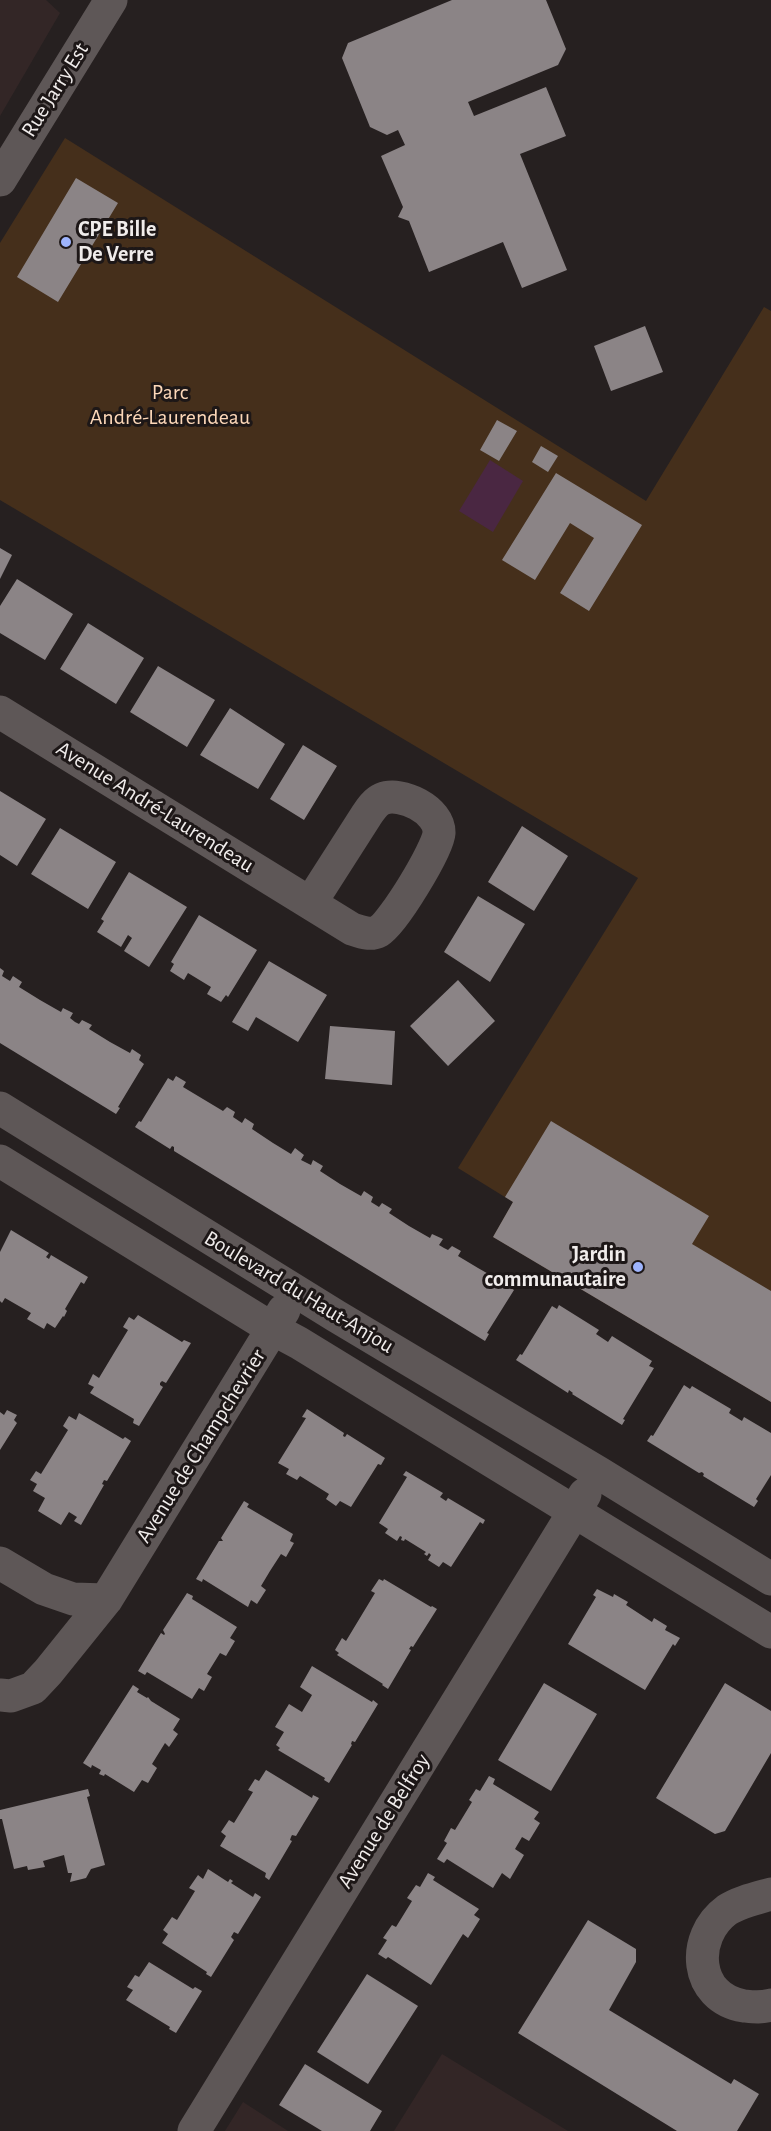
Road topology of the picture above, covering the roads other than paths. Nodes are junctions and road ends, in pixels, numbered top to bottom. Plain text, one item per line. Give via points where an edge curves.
1 (111, 0) edge
2 (0, 180) edge
3 (0, 712) edge
4 (310, 902) dead end
5 (0, 1108) edge
6 (0, 1161) edge
7 (296, 1291) junction
8 (273, 1329) junction
9 (599, 1473) junction
10 (574, 1512) junction
11 (0, 1563) edge
12 (771, 1579) edge
13 (106, 1600) junction
14 (771, 1632) edge
15 (0, 1695) edge
16 (771, 1894) edge
17 (771, 2005) edge
18 (194, 2131) edge

1 - 2 street, Rue Jarry Est
3 - 4 street, Avenue André-Laurendeau
5 - 7 street, Boulevard du Haut-Anjou
6 - 8 street, Boulevard du Haut-Anjou
7 - 8 street, Avenue de Champchevrier
7 - 9 street, Boulevard du Haut-Anjou
8 - 10 street, Boulevard du Haut-Anjou
8 - 13 street, Avenue de Champchevrier
9 - 10 street
9 - 12 street, Boulevard du Haut-Anjou
10 - 14 street, Boulevard du Haut-Anjou
10 - 18 street, Avenue de Belfroy
11 - 13 street via 44,1588 74,1599
13 - 15 street, Avenue de Champchevrier via 33,1688 11,1696
16 - 17 street via 729,1909 712,1924 703,1942 702,1968 712,1989 735,2004 761,2008

